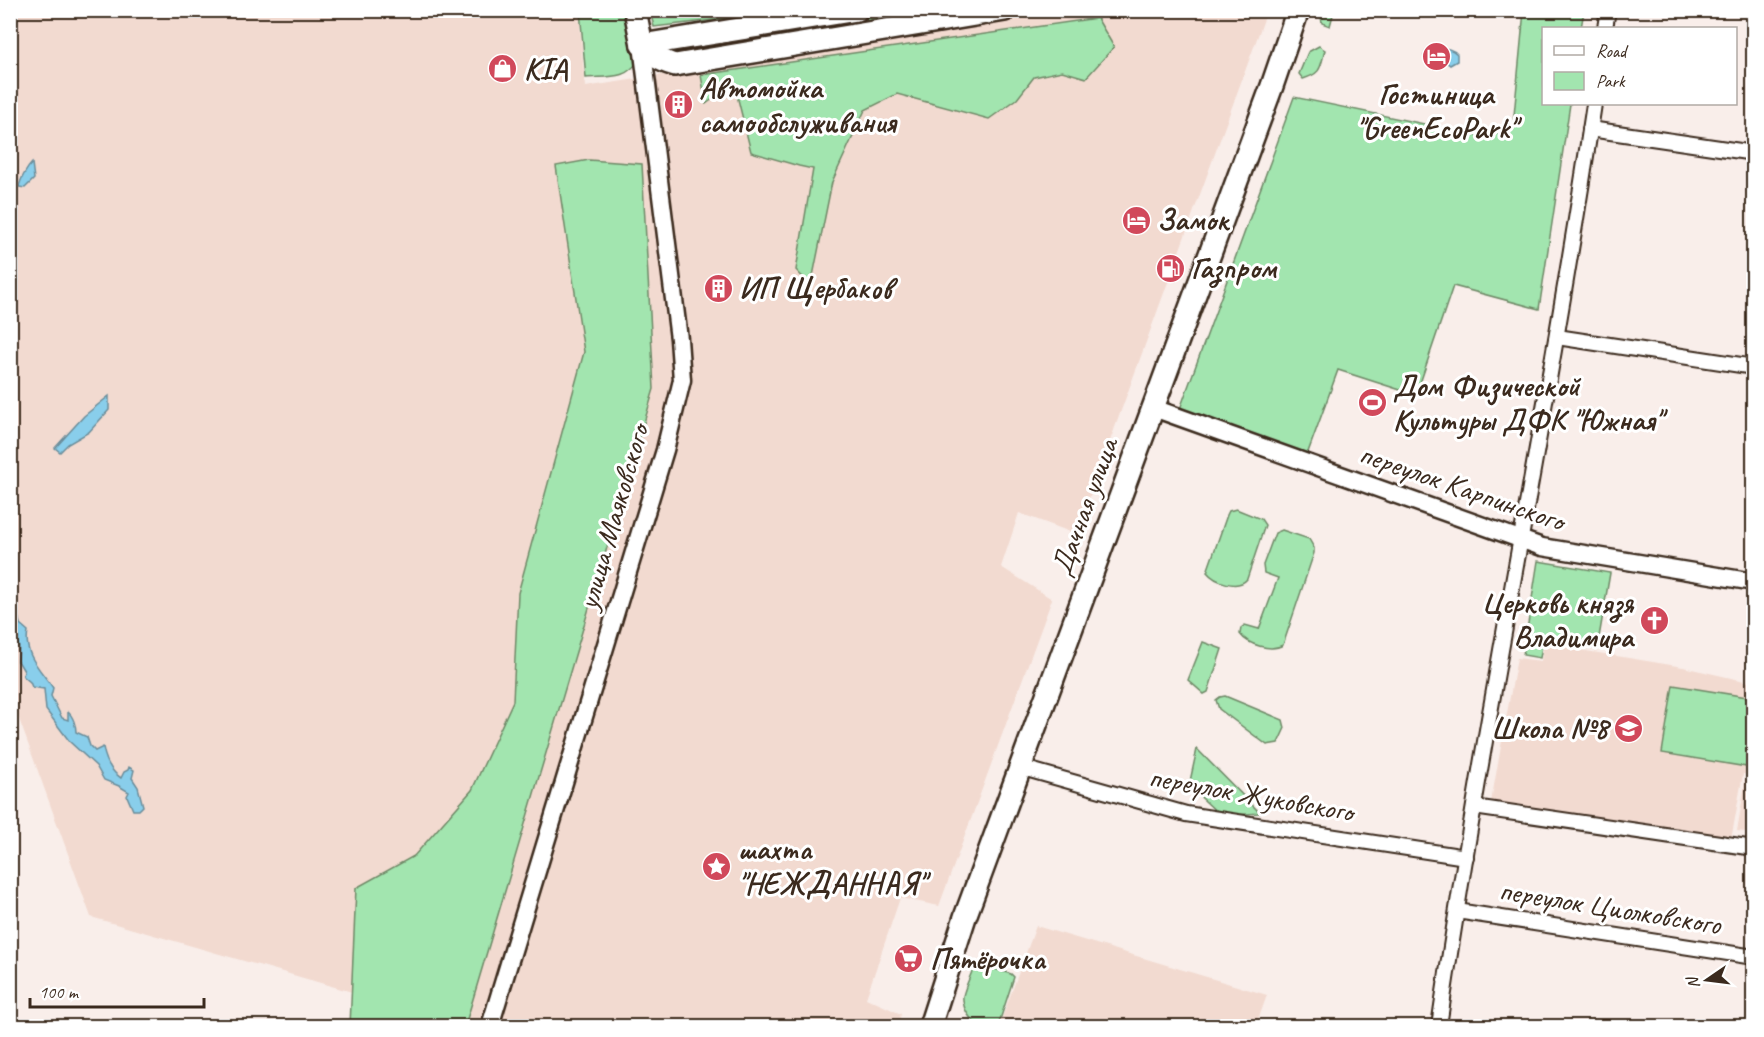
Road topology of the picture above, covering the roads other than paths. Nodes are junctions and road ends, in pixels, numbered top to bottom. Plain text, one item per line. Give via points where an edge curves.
1 (635, 10) edge
2 (857, 10) edge
3 (1005, 10) edge
4 (1298, 10) edge
5 (1308, 10) edge
6 (1608, 10) edge
7 (1605, 27) edge
8 (642, 45) junction
9 (1594, 105) edge
10 (1590, 129) junction
11 (1754, 153) edge
12 (1557, 337) junction
13 (1754, 367) edge
14 (1157, 409) junction
15 (1521, 540) junction
16 (1754, 582) edge
17 (1025, 769) junction
18 (1474, 807) junction
19 (1754, 848) edge
20 (1466, 857) junction
21 (1457, 911) junction
22 (959, 951) junction
23 (1754, 957) edge
24 (490, 1026) edge
25 (930, 1026) edge
26 (940, 1026) edge
27 (1439, 1026) edge

1 - 8 main road, улица Маяковского
2 - 8 main road
3 - 8 main road via 675,65 655,57
4 - 14 main road, Дачная улица
5 - 14 main road, Дачная улица via 1281,90
6 - 7 street
8 - 24 street, улица Маяковского via 682,381 665,450
9 - 10 street
10 - 11 street
10 - 12 street
12 - 13 street
12 - 15 street
14 - 15 street, переулок Карпинского
14 - 17 main road, Дачная улица
15 - 16 street, переулок Карпинского via 1542,547
15 - 18 street
17 - 20 street, переулок Жуковского via 1186,814
17 - 22 main road, Дачная улица
18 - 19 street
18 - 20 street
20 - 21 street
21 - 23 street, переулок Циолковского
21 - 27 street
22 - 25 main road, Дачная улица
22 - 26 main road, Дачная улица

